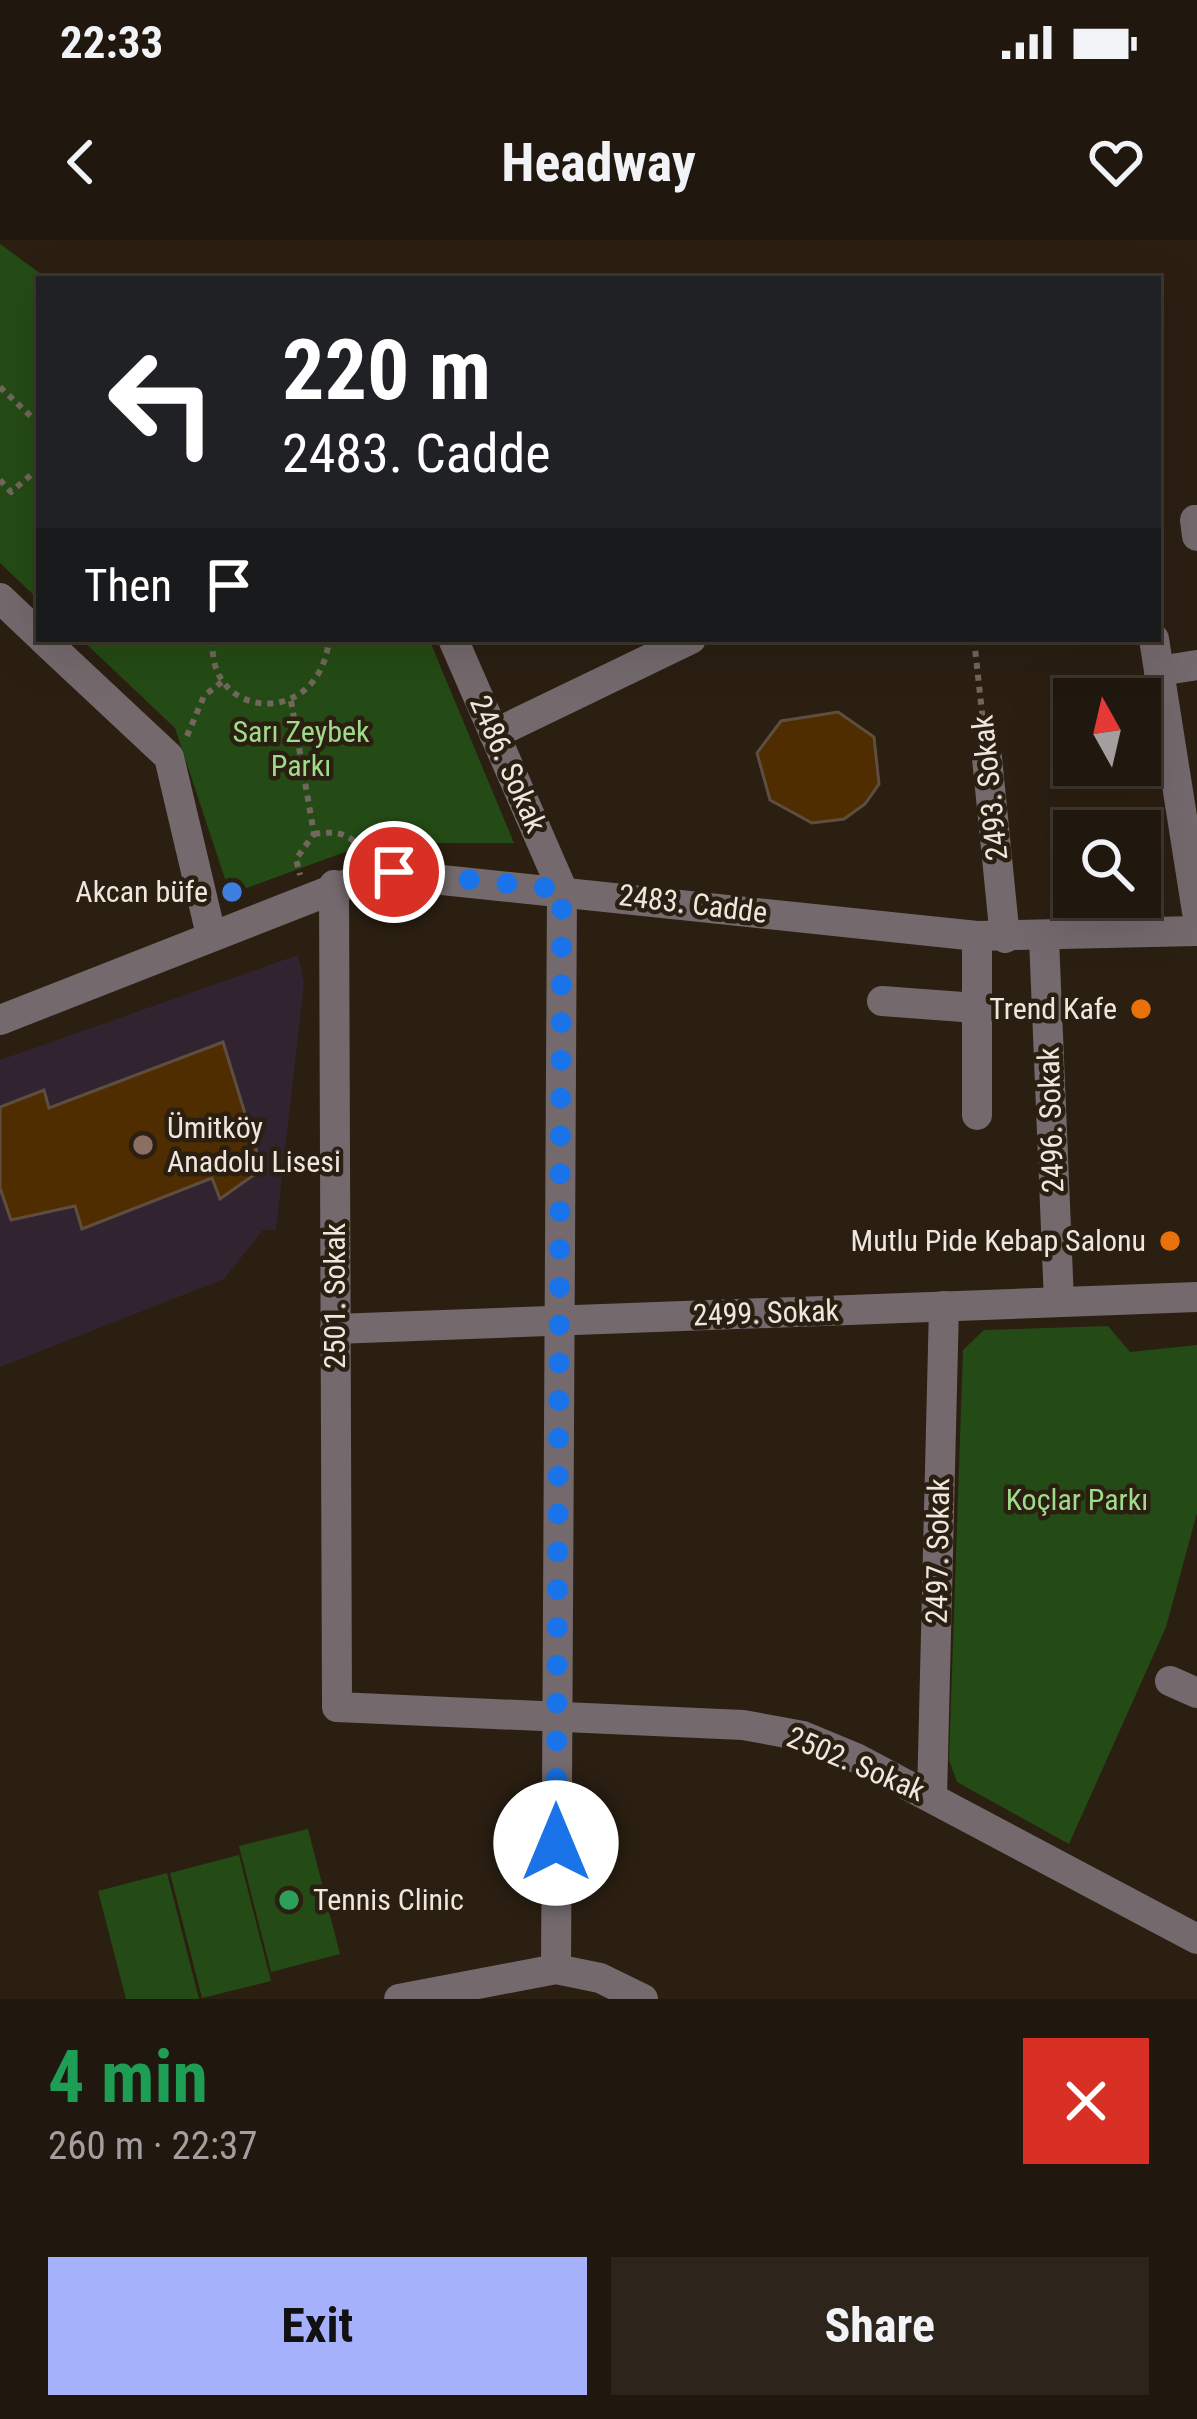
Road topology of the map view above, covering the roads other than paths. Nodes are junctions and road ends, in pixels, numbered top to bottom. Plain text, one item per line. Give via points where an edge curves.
1 (0, 598) edge
2 (36, 632) edge
3 (46, 642) edge
4 (454, 642) edge
5 (685, 642) edge
6 (1154, 642) edge
7 (1197, 665) edge
8 (1159, 671) junction
9 (494, 734) junction
10 (987, 758) road end
11 (562, 889) junction
12 (320, 890) junction
13 (1197, 912) edge
14 (1197, 931) edge
15 (211, 935) junction
16 (991, 937) junction
17 (1044, 938) junction
18 (882, 1001) dead end
19 (976, 1008) junction
20 (0, 1020) edge
21 (977, 1114) dead end
22 (1197, 1297) edge
23 (1059, 1302) junction
24 (944, 1306) junction
25 (560, 1320) junction
26 (335, 1329) junction
27 (337, 1707) joint
28 (557, 1717) junction
29 (932, 1797) junction
30 (1197, 1939) edge
31 (556, 1969) junction
32 (439, 1994) edge
33 (399, 1999) edge
34 (643, 1999) edge

1 - 2 street
3 - 15 street via 169,757
4 - 9 street, 2486. Sokak
5 - 9 street
6 - 8 street
7 - 8 street
8 - 13 street
9 - 11 street, 2486. Sokak
10 - 16 street, 2493. Sokak
11 - 12 street, 2483. Cadde via 375,873
11 - 16 street, 2483. Cadde
11 - 25 street
12 - 15 street, 2483. Cadde
12 - 26 street, 2501. Sokak
14 - 17 street, 2483. Cadde
15 - 20 street, 2483. Cadde
16 - 17 street, 2483. Cadde
16 - 19 street, 2493. Sokak
17 - 23 street, 2496. Sokak
18 - 19 street
19 - 21 street, 2493. Sokak
22 - 23 street, 2499. Sokak
23 - 24 street, 2499. Sokak
24 - 25 street, 2499. Sokak
24 - 29 street, 2497. Sokak
25 - 26 street, 2499. Sokak
25 - 28 street
26 - 27 street, 2501. Sokak
27 - 28 street, 2502. Sokak
28 - 29 street, 2502. Sokak via 774,1729
28 - 31 street
29 - 30 street, 2502. Sokak
31 - 32 street
31 - 34 street
32 - 33 street

